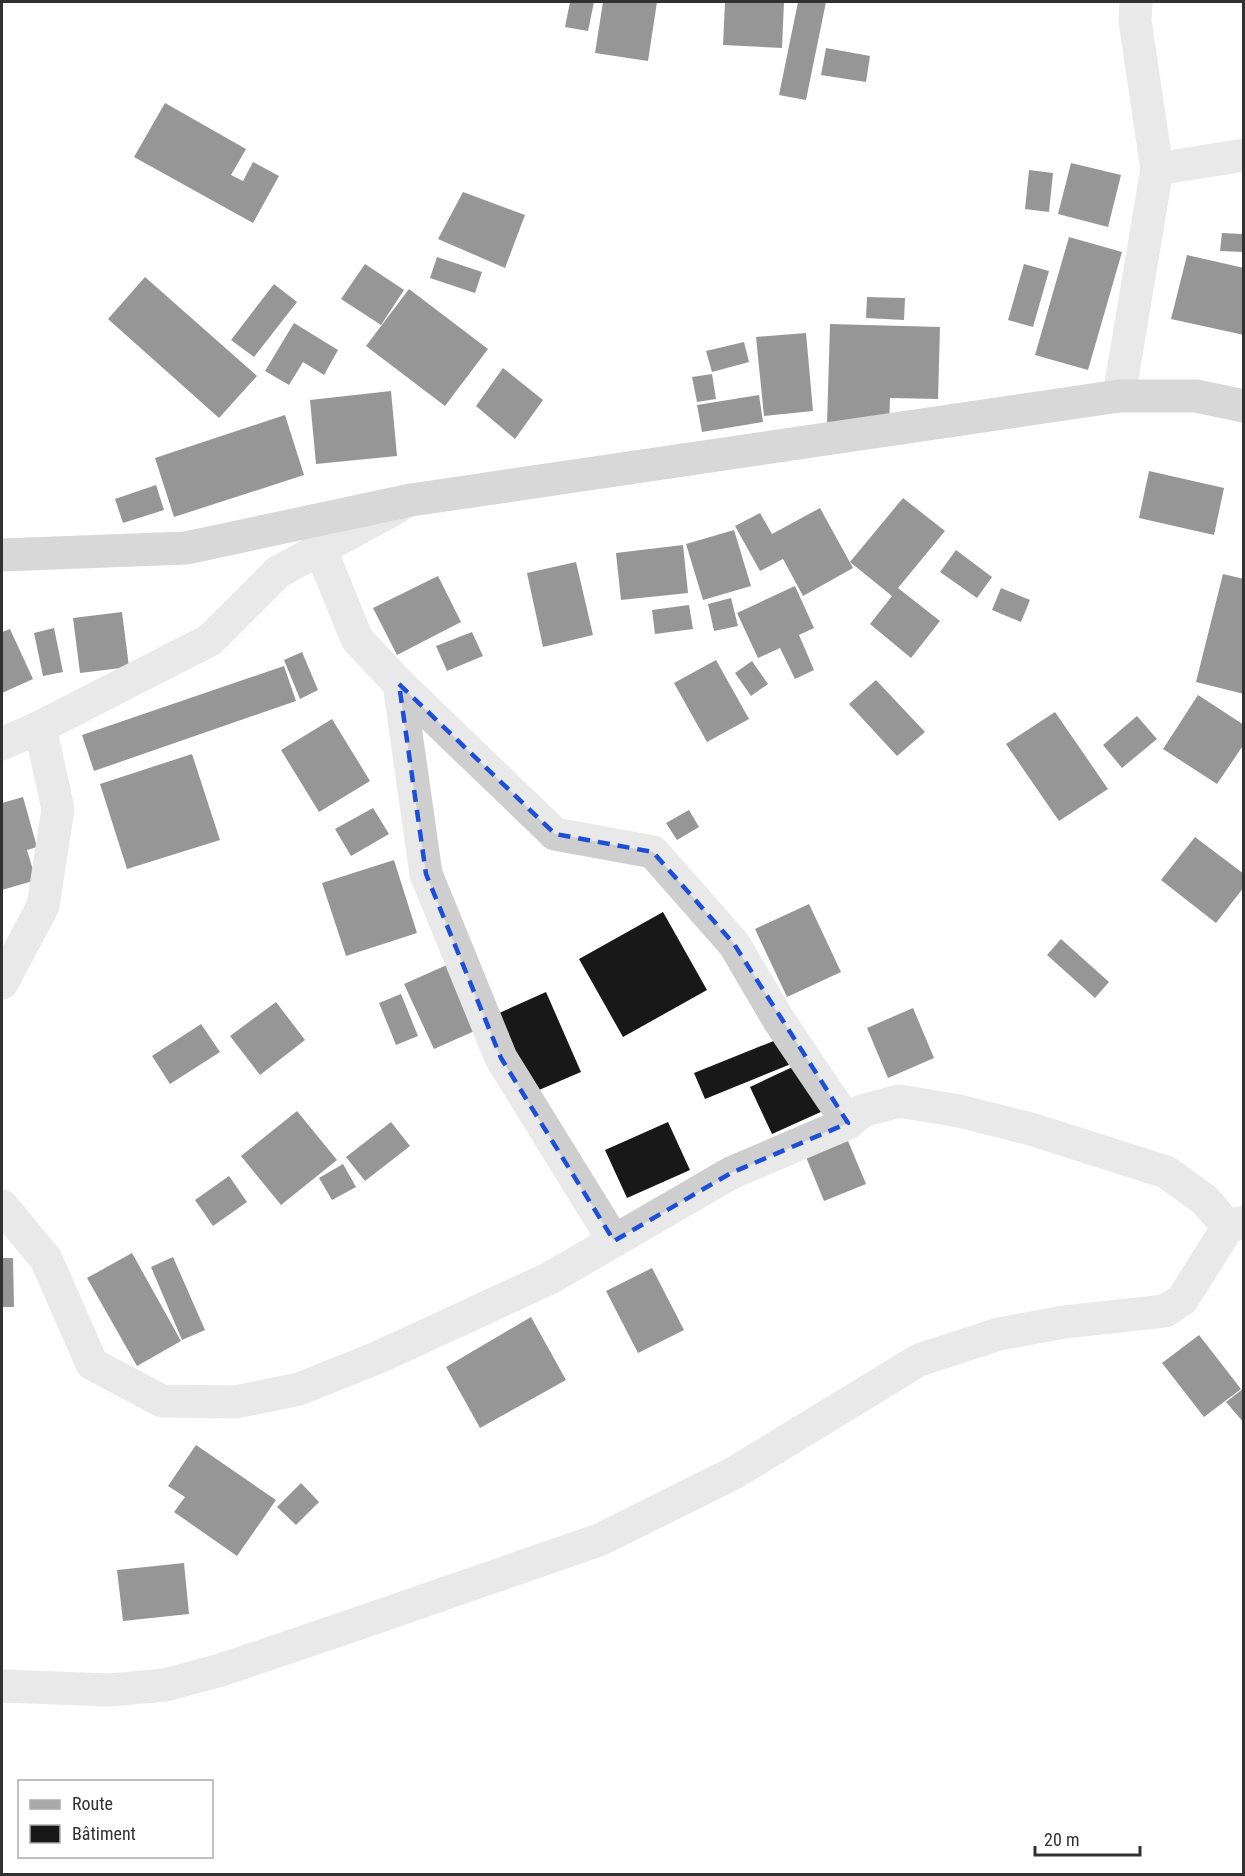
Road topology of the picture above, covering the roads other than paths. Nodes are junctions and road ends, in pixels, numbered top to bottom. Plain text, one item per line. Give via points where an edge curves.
1 (1136, 2) edge
2 (1244, 155) edge
3 (1157, 169) junction
4 (1119, 396) junction
5 (1244, 406) edge
6 (411, 500) junction
7 (320, 548) junction
8 (2, 555) edge
9 (399, 684) junction
10 (40, 727) junction
11 (2, 744) edge
12 (2, 983) edge
13 (848, 1123) junction
14 (2, 1206) edge
15 (1236, 1225) edge
16 (614, 1241) junction
17 (2, 1686) edge

1 - 3 street
2 - 3 street
3 - 4 street
4 - 5 main road via 1196,396
4 - 6 main road
6 - 7 street
6 - 8 main road via 186,548
7 - 9 street via 357,639
7 - 10 street via 278,572 210,640
9 - 13 street via 555,834 653,852 734,944
9 - 16 street via 426,874 501,1058
10 - 11 street
10 - 12 street via 58,809 43,906
13 - 15 street via 862,1111 899,1101 1030,1129 1166,1172
13 - 16 street via 731,1173
14 - 16 street via 46,1259 92,1364 162,1401 236,1402 299,1389 379,1357 539,1283
15 - 17 street via 1182,1300 1165,1311 1010,1332 919,1360 712,1485 599,1540 317,1638 165,1685 110,1690

